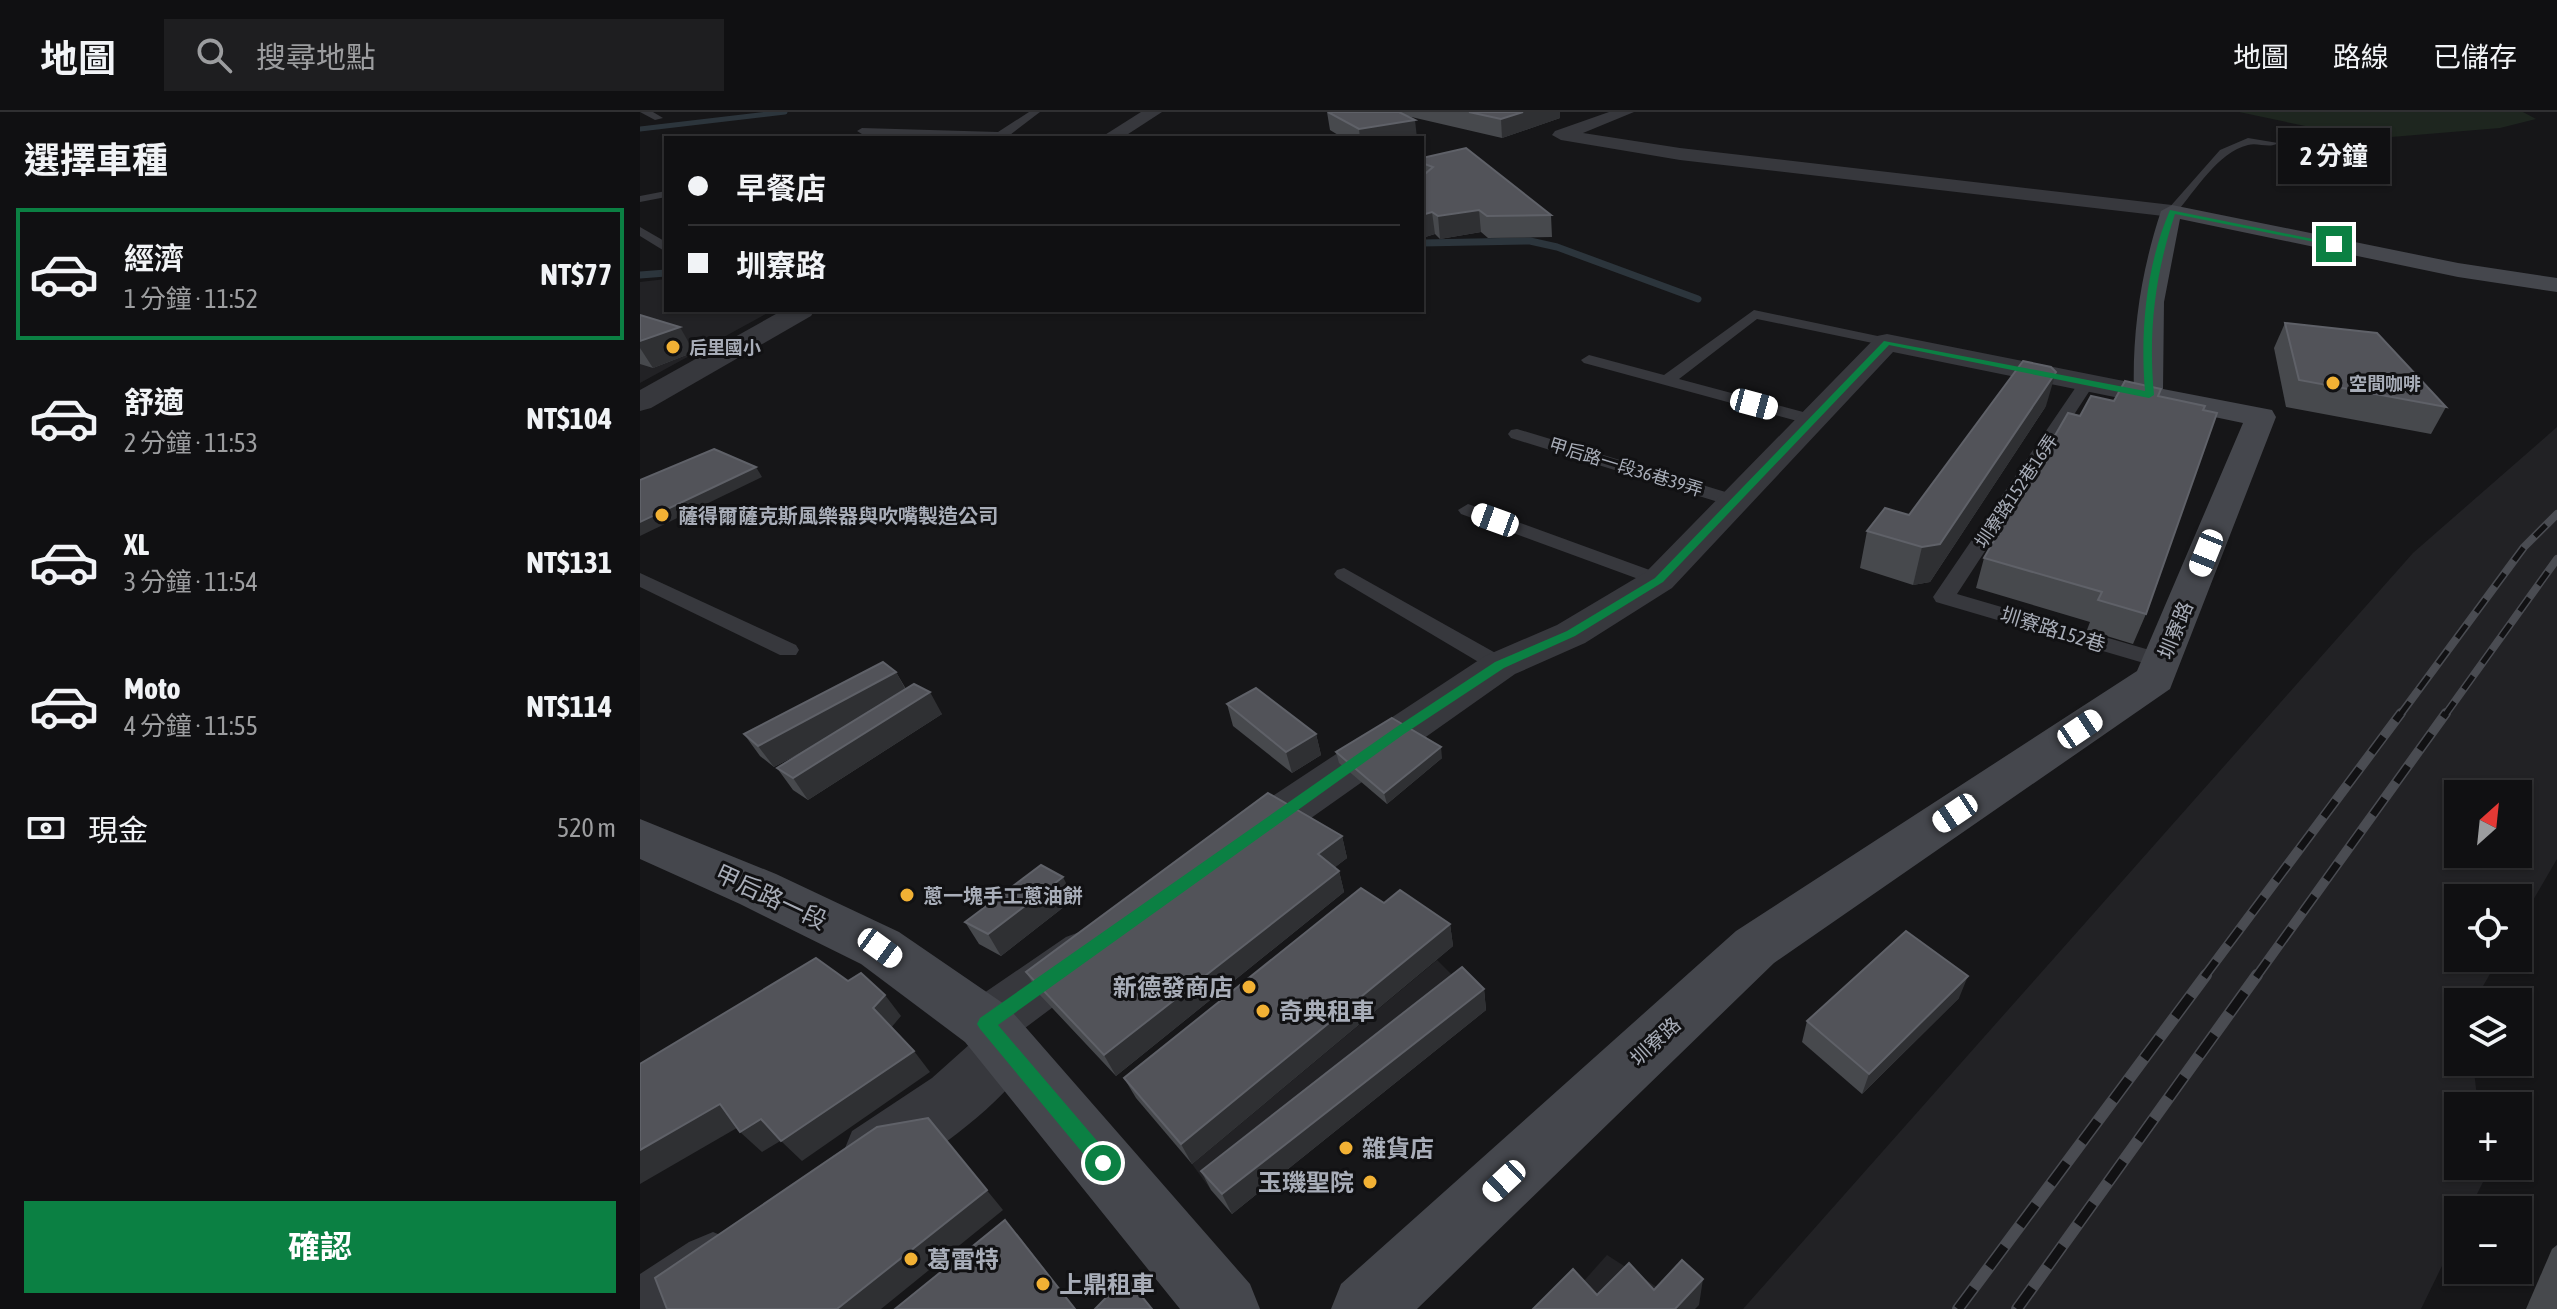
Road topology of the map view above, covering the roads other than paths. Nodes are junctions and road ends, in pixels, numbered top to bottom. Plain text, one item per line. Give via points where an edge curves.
1 (645, 112) edge
2 (1035, 112) edge
3 (1153, 112) edge
4 (1625, 112) edge
5 (658, 118) dead end
6 (862, 131) dead end
7 (977, 136) edge
8 (1001, 136) edge
9 (1112, 136) edge
10 (2273, 143) dead end
11 (664, 194) edge
12 (640, 199) edge
13 (2172, 211) junction
14 (640, 231) edge
15 (664, 247) edge
16 (2557, 285) edge
17 (798, 312) edge
18 (1887, 342) junction
19 (1589, 360) dead end
20 (1667, 381) junction
21 (2086, 384) junction
22 (2149, 395) junction
23 (640, 402) edge
24 (1812, 420) junction
25 (1517, 434) dead end
26 (1735, 501) junction
27 (1468, 510) dead end
28 (1344, 574) dead end
29 (640, 579) edge
30 (1659, 580) junction
31 (1944, 597) joint
32 (788, 650) dead end
33 (2162, 661) junction
34 (1500, 665) junction
35 (640, 838) edge
36 (1204, 868) edge
37 (1114, 932) edge
38 (996, 1036) junction
39 (828, 1186) edge
40 (765, 1230) edge
41 (1218, 1306) edge
42 (651, 1309) edge
43 (1366, 1309) edge

1 - 5 lane
2 - 8 lane
3 - 9 street
4 - 13 street via 1561,135 1696,156
6 - 7 lane
10 - 13 lane via 2248,141 2224,152
11 - 12 lane
13 - 16 street
13 - 22 street via 2159,251 2145,346
14 - 15 lane
17 - 23 street
18 - 20 lane via 1754,314
18 - 21 street
18 - 24 street
19 - 20 lane
20 - 24 lane
21 - 22 street
21 - 31 lane, 圳寮路152巷16弄
22 - 33 street, 圳寮路 via 2261,417
24 - 26 street
25 - 26 lane, 甲后路一段36巷39弄
26 - 30 street
27 - 30 lane
28 - 34 lane
29 - 32 lane
30 - 34 street via 1571,634
31 - 33 lane, 圳寮路152巷
33 - 43 street, 圳寮路 via 2155,679 1755,947
34 - 36 street
35 - 38 street, 甲后路一段 via 880,948
37 - 38 street
38 - 39 street via 954,1098
38 - 41 street, 甲后路一段
40 - 42 street

